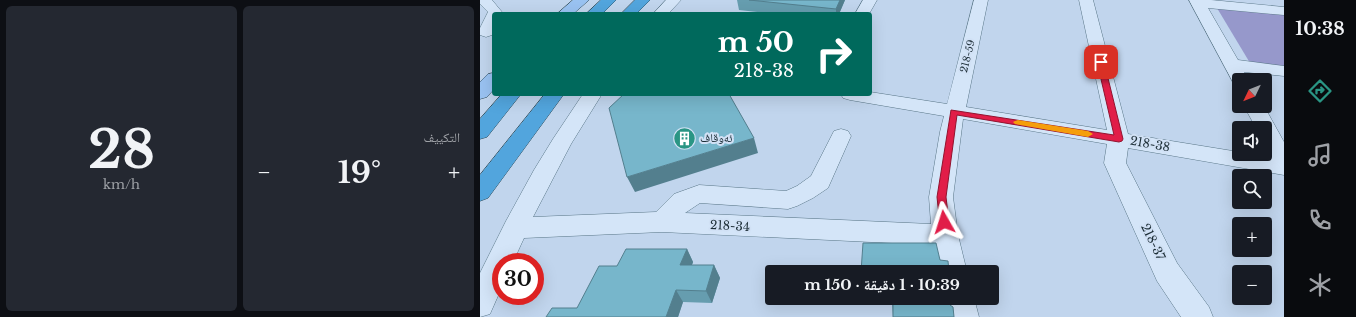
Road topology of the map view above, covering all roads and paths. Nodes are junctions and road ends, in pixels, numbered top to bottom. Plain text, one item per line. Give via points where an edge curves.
1 (484, 0) edge
2 (582, 0) edge
3 (609, 0) edge
4 (643, 0) edge
5 (674, 0) edge
6 (870, 0) edge
7 (981, 0) edge
8 (1086, 0) edge
9 (1196, 1) edge
10 (1284, 11) edge
11 (494, 12) edge
12 (567, 12) edge
13 (595, 12) edge
14 (630, 12) edge
15 (662, 12) edge
16 (863, 12) edge
17 (492, 18) edge
18 (487, 32) edge
19 (1232, 64) junction
20 (1284, 71) edge
21 (1236, 73) edge
22 (492, 80) edge
23 (480, 92) edge
24 (510, 96) edge
25 (553, 96) edge
26 (592, 96) edge
27 (862, 96) edge
28 (954, 112) junction
29 (1258, 113) edge
30 (480, 132) edge
31 (841, 136) dead end
32 (1117, 151) junction
33 (1284, 162) edge
34 (1284, 167) edge
35 (480, 192) edge
36 (662, 222) junction
37 (515, 228) junction
38 (945, 235) junction
39 (951, 265) edge
40 (480, 304) edge
41 (961, 305) edge
42 (964, 317) edge
43 (1198, 317) edge

1 - 11 street
2 - 12 main road
3 - 13 highway
4 - 14 highway
5 - 15 street
6 - 16 street
7 - 28 street, 218-59
8 - 32 street, 218-37
9 - 10 street
9 - 19 street
17 - 18 street
19 - 20 street
19 - 21 street
22 - 23 main road
24 - 30 highway
25 - 35 highway
26 - 37 street via 572,122
27 - 28 street, 218-38
28 - 32 street, 218-38
28 - 38 street, 218-59 via 942,197
29 - 33 street
31 - 36 street via 820,182 805,192 788,200 700,194 689,196 677,204
32 - 34 street, 218-38
32 - 43 street, 218-37 via 1167,272
36 - 37 street, 218-34
36 - 38 street, 218-34
37 - 40 street
38 - 39 street, 218-59
41 - 42 street

